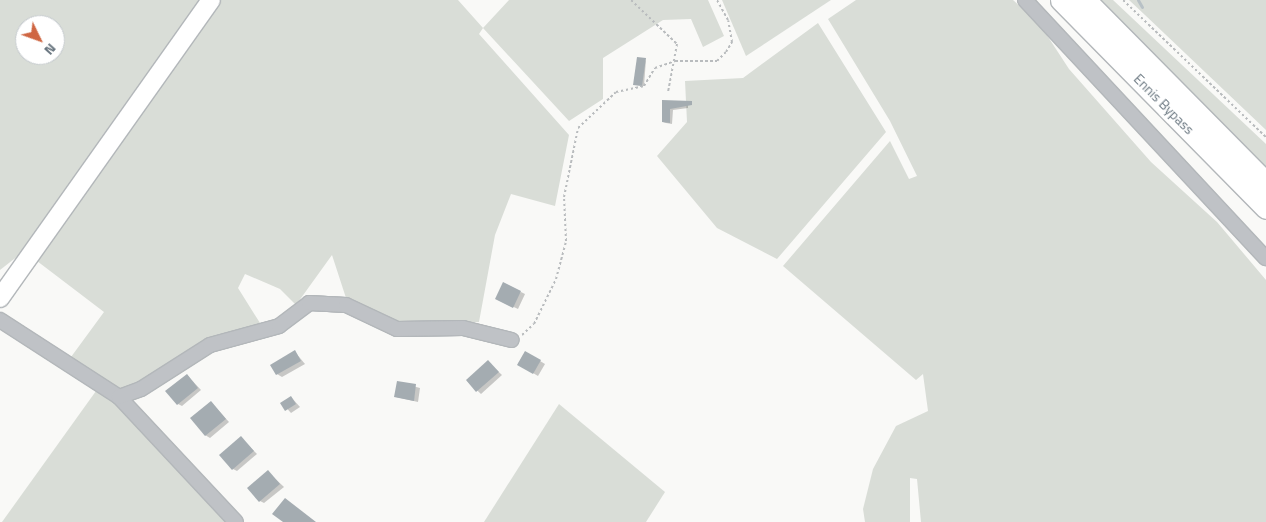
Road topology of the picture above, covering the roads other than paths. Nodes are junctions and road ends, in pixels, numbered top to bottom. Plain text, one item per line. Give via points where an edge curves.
1 (211, 0) edge
2 (1025, 0) edge
3 (1061, 0) edge
4 (1085, 0) edge
5 (1266, 183) edge
6 (1266, 208) edge
7 (1266, 258) edge
8 (0, 298) edge
9 (0, 320) edge
10 (512, 340) road end
11 (119, 397) junction
12 (236, 522) edge

1 - 8 main road
2 - 7 street
3 - 6 highway, Ennis Bypass
4 - 5 highway, Ennis Bypass
9 - 11 street
10 - 11 street via 463,328 397,329 346,305 309,303 279,326 210,345 141,388
11 - 12 street

